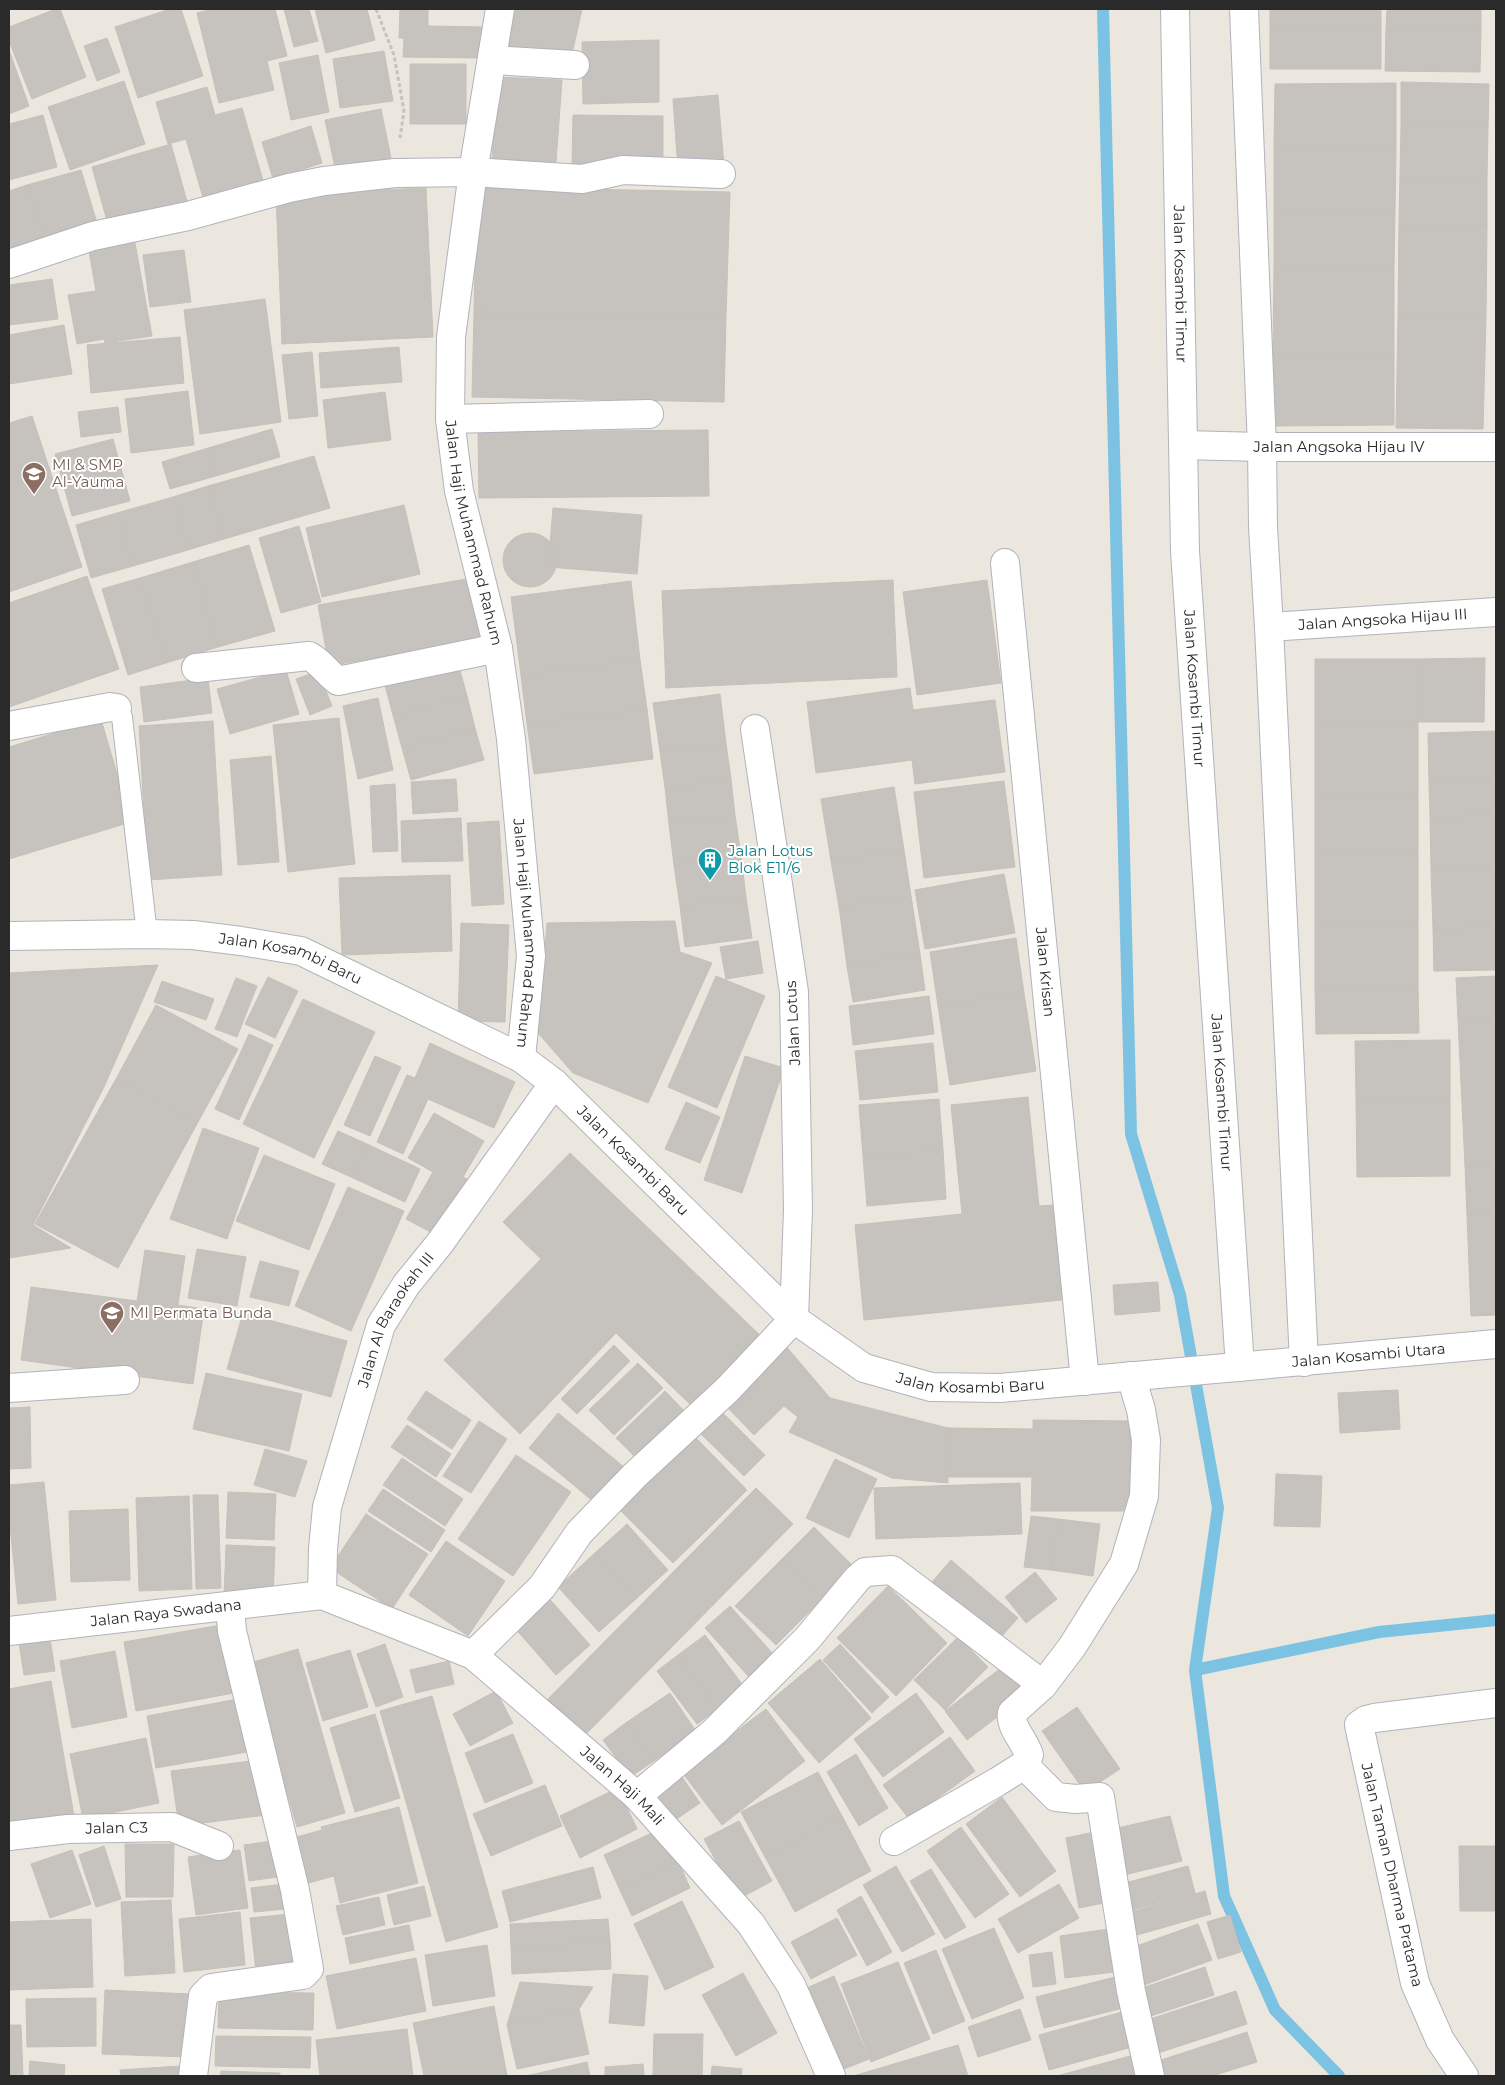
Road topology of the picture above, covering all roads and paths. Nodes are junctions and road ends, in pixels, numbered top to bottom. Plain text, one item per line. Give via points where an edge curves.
1 (376, 9) edge
2 (500, 9) edge
3 (1175, 9) edge
4 (1244, 9) edge
5 (493, 60) junction
6 (575, 65) dead end
7 (473, 172) junction
8 (395, 173) junction
9 (721, 174) dead end
10 (9, 264) edge
11 (649, 414) dead end
12 (450, 419) junction
13 (1183, 445) junction
14 (1262, 447) junction
15 (1496, 447) edge
16 (1005, 563) dead end
17 (1496, 612) edge
18 (1270, 627) junction
19 (498, 648) junction
20 (196, 668) dead end
21 (117, 708) joint
22 (9, 726) edge
23 (755, 729) dead end
24 (147, 934) junction
25 (9, 936) edge
26 (521, 1058) junction
27 (554, 1083) junction
28 (794, 1318) junction
29 (1496, 1344) edge
30 (1304, 1362) junction
31 (1230, 1367) junction
32 (1138, 1375) junction
33 (124, 1380) dead end
34 (1085, 1381) junction
35 (9, 1388) edge
36 (322, 1595) junction
37 (230, 1607) junction
38 (9, 1631) edge
39 (472, 1656) junction
40 (1043, 1685) junction
41 (1496, 1703) edge
42 (1024, 1765) junction
43 (637, 1796) junction
44 (9, 1836) edge
45 (894, 1841) dead end
46 (219, 1846) dead end
47 (193, 2076) edge
48 (831, 2076) edge
49 (1150, 2076) edge
50 (1464, 2076) edge

1 - 8 path via 394,55 404,111
2 - 5 street, Jalan Haji Muhammad Rahum
3 - 13 street, Jalan Kosambi Timur
4 - 14 street
5 - 6 street
5 - 7 street, Jalan Haji Muhammad Rahum
7 - 8 street
7 - 9 street via 582,179 623,170
7 - 12 street, Jalan Haji Muhammad Rahum via 451,337
8 - 10 street via 289,188 188,216 93,236
11 - 12 street
12 - 19 street, Jalan Haji Muhammad Rahum via 459,491
13 - 14 street, Jalan Angsoka Hijau IV
13 - 31 street, Jalan Kosambi Timur via 1185,551
14 - 15 street, Jalan Angsoka Hijau IV
14 - 18 street via 1263,527
16 - 34 street, Jalan Krisan
17 - 18 street, Jalan Angsoka Hijau III
18 - 30 street
19 - 20 street via 338,681 320,661 309,656
19 - 26 street, Jalan Haji Muhammad Rahum via 511,739 531,956
21 - 22 street
21 - 24 lane via 122,718
23 - 28 street, Jalan Lotus via 794,992 798,1210
24 - 25 street, Jalan Kosambi Baru
24 - 26 street, Jalan Kosambi Baru via 202,936 300,951
26 - 27 street, Jalan Kosambi Baru
27 - 28 street, Jalan Kosambi Baru
27 - 36 street, Jalan Al Baraokah III via 440,1243 406,1285 381,1325 327,1507
28 - 34 street, Jalan Kosambi Baru via 864,1368 931,1387 1000,1388
28 - 39 street via 726,1390 635,1474 579,1532 542,1587
29 - 30 street, Jalan Kosambi Utara
30 - 31 street, Jalan Kosambi Utara
31 - 32 street, Jalan Kosambi Baru
32 - 34 street, Jalan Kosambi Baru
32 - 40 street via 1146,1440 1144,1496 1124,1564 1072,1647
33 - 35 street
36 - 37 street, Jalan Raya Swadana
36 - 39 street, Jalan Haji Mali
37 - 38 street, Jalan Raya Swadana
37 - 47 street via 232,1631 295,1890 309,1969 303,1975 211,1988 206,1992
39 - 43 street, Jalan Haji Mali
40 - 42 street via 1012,1713 1012,1722 1026,1744 1028,1755
40 - 43 street via 892,1570 865,1572 807,1639 714,1732
41 - 50 street, Jalan Taman Dharma Pratama via 1374,1718 1360,1723 1415,1983 1440,2040
42 - 45 street
42 - 49 street via 1056,1797 1100,1797 1132,1991
43 - 48 street, Jalan Haji Mali via 751,1924 791,1985
44 - 46 street, Jalan C3 via 68,1828 172,1827

